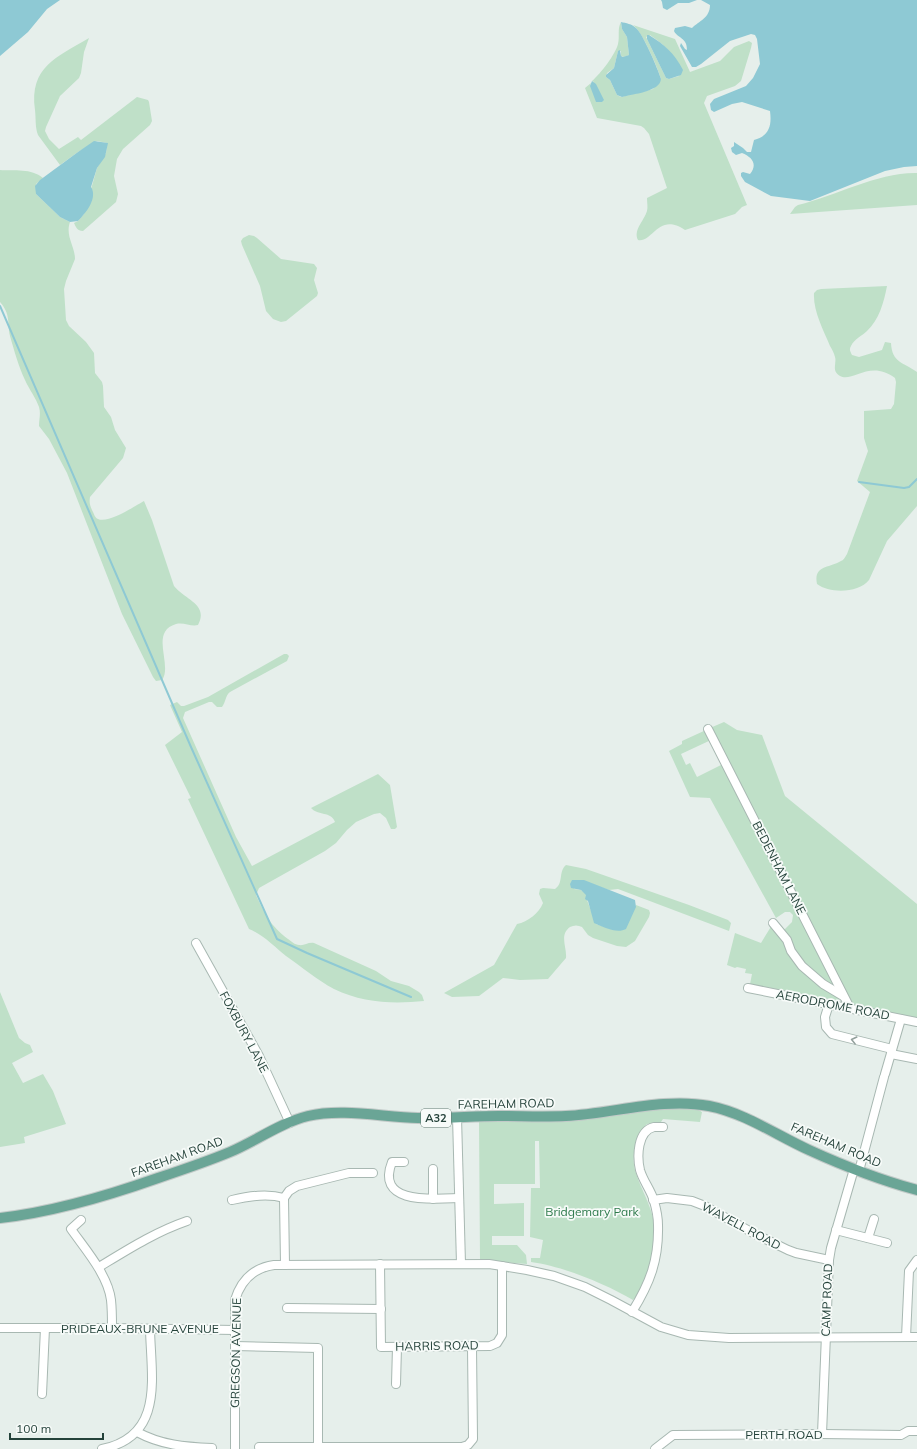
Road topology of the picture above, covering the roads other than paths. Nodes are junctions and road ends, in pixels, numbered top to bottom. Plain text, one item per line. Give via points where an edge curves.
1 (708, 729) dead end
2 (774, 923) dead end
3 (196, 943) dead end
4 (748, 988) dead end
5 (844, 997) junction
6 (829, 1004) junction
7 (850, 1008) junction
8 (901, 1019) junction
9 (917, 1022) edge
10 (891, 1052) junction
11 (917, 1059) edge
12 (457, 1117) junction
13 (290, 1123) junction
14 (663, 1127) dead end
15 (404, 1162) dead end
16 (433, 1168) dead end
17 (857, 1170) junction
18 (373, 1173) dead end
19 (917, 1190) edge
20 (284, 1198) junction
21 (458, 1198) junction
22 (433, 1199) junction
23 (232, 1200) dead end
24 (653, 1200) junction
25 (0, 1218) edge
26 (874, 1219) dead end
27 (81, 1220) dead end
28 (187, 1221) dead end
29 (836, 1230) junction
30 (868, 1238) junction
31 (887, 1243) dead end
32 (828, 1260) junction
33 (917, 1260) edge
34 (380, 1264) junction
35 (461, 1264) junction
36 (285, 1265) junction
37 (502, 1266) junction
38 (99, 1267) junction
39 (287, 1308) dead end
40 (381, 1309) junction
41 (632, 1312) junction
42 (0, 1328) edge
43 (44, 1328) junction
44 (112, 1328) junction
45 (150, 1329) junction
46 (235, 1330) junction
47 (826, 1337) junction
48 (906, 1337) junction
49 (917, 1337) edge
50 (235, 1346) junction
51 (397, 1347) junction
52 (472, 1347) junction
53 (396, 1384) dead end
54 (42, 1394) dead end
55 (917, 1431) edge
56 (137, 1432) junction
57 (822, 1434) junction
58 (901, 1435) junction
59 (917, 1437) edge
60 (260, 1447) dead end
61 (212, 1448) edge
62 (318, 1448) junction
63 (102, 1449) edge
64 (235, 1449) edge
65 (655, 1449) edge

1 - 5 street, BEDENHAM LANE
2 - 5 street via 802,966 823,984
3 - 13 street, FOXBURY LANE via 259,1056
4 - 6 street, AERODROME ROAD
5 - 7 street, BEDENHAM LANE
6 - 7 street, AERODROME ROAD
10 -> 6 street via 832,1034 826,1027 825,1017
7 - 8 street, AERODROME ROAD
8 - 9 street, AERODROME ROAD
8 - 10 street
10 - 11 street
10 - 17 street
12 - 13 main road, FAREHAM ROAD / A32 via 413,1118 340,1112 306,1116
12 - 17 main road, FAREHAM ROAD / A32 via 566,1116 668,1103 690,1103 731,1112
12 - 21 street
13 - 25 main road, FAREHAM ROAD / A32 via 230,1152 109,1194 37,1212
14 - 24 street via 648,1130 639,1144 640,1171
15 - 22 street via 392,1162 389,1177 391,1186 409,1196
16 - 22 street
17 - 19 main road, FAREHAM ROAD / A32
17 - 29 street, CAMP ROAD
18 - 20 street via 349,1173 297,1186
20 - 23 street via 264,1195
20 - 36 street
21 - 22 street
21 - 35 street
24 - 32 street, WAVELL ROAD via 667,1198 692,1201 788,1250
24 - 41 street via 658,1223 655,1262 644,1293
26 - 30 street
27 - 38 street via 71,1229
28 - 38 street via 157,1233
29 - 30 street
29 - 32 street, CAMP ROAD
30 - 31 street
32 - 47 street, CAMP ROAD
33 - 48 street via 909,1271
34 - 35 street, GREGSON AVENUE
34 - 36 street, GREGSON AVENUE
34 - 40 street, HARRIS ROAD
35 - 37 street, GREGSON AVENUE
36 - 46 street, GREGSON AVENUE via 265,1266 244,1280 235,1300
37 - 41 street, GREGSON AVENUE via 566,1280 602,1294
37 - 52 street, HARRIS ROAD via 502,1335 497,1343 490,1346
38 - 44 street via 111,1298
39 - 40 street
40 - 51 street, HARRIS ROAD via 381,1347
41 - 47 street, GREGSON AVENUE via 671,1331 701,1337
42 - 43 street, PRIDEAUX-BRUNE AVENUE
43 - 44 street, PRIDEAUX-BRUNE AVENUE
43 - 54 street, PRIDEAUX-BRUNE AVENUE
44 - 45 street, PRIDEAUX-BRUNE AVENUE
45 - 46 street, PRIDEAUX-BRUNE AVENUE
45 - 56 street via 150,1407
46 - 50 street, GREGSON AVENUE
47 - 48 street, GREGSON AVENUE
47 - 57 street, CAMP ROAD
48 - 49 street, GREGSON AVENUE
50 - 62 street via 318,1348
50 - 64 street, GREGSON AVENUE
51 - 52 street, HARRIS ROAD
51 - 53 street
52 - 62 street via 472,1439 468,1445
55 - 58 street, PERTH ROAD via 908,1431
56 - 61 street via 161,1443
56 - 63 street via 120,1444
57 - 58 street, PERTH ROAD
57 - 65 street, PERTH ROAD via 673,1435
58 - 59 street
60 - 62 street

